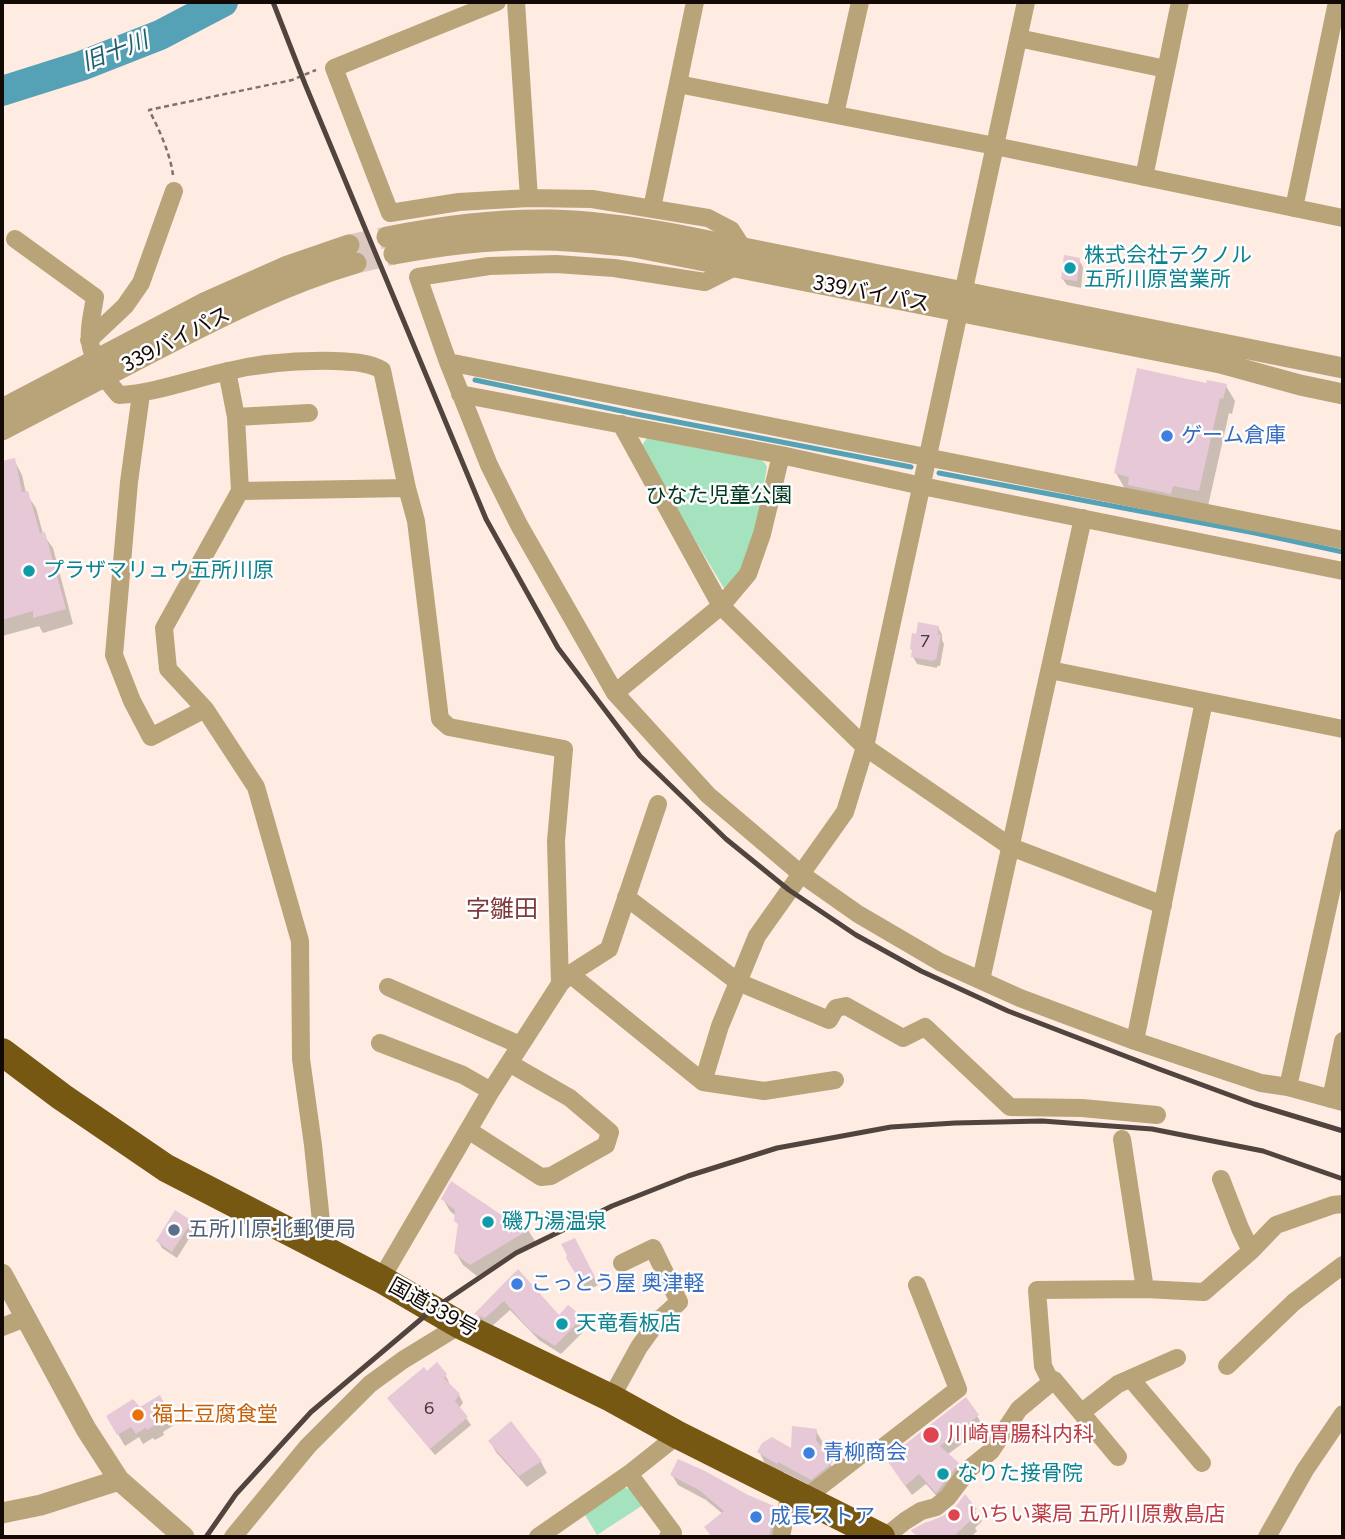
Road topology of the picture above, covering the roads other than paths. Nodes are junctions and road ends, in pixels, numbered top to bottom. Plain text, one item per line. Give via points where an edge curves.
1 (498, 2) edge
2 (516, 2) edge
3 (695, 2) edge
4 (860, 2) edge
5 (1026, 2) edge
6 (1180, 2) edge
7 (1337, 2) edge
8 (1018, 38) junction
9 (1166, 69) junction
10 (678, 84) junction
11 (835, 114) junction
12 (995, 146) junction
13 (1144, 177) junction
14 (174, 191) road end
15 (529, 198) junction
16 (652, 208) junction
17 (1294, 208) junction
18 (1343, 218) edge
19 (15, 239) dead end
20 (391, 245) tunnel mouth
21 (352, 254) tunnel mouth
22 (740, 258) junction
23 (961, 302) junction
24 (89, 340) junction
25 (448, 362) junction
26 (1343, 368) edge
27 (99, 369) junction
28 (227, 371) junction
29 (141, 394) junction
30 (460, 394) junction
31 (1343, 394) edge
32 (2, 409) edge
33 (309, 414) dead end
34 (236, 417) junction
35 (621, 424) junction
36 (2, 430) edge
37 (781, 455) junction
38 (928, 457) junction
39 (922, 486) junction
40 (407, 488) junction
41 (240, 491) junction
42 (1083, 518) junction
43 (1343, 540) edge
44 (1343, 571) edge
45 (721, 606) junction
46 (1050, 670) junction
47 (615, 693) junction
48 (1204, 701) junction
49 (205, 709) junction
50 (1343, 729) edge
51 (866, 747) junction
52 (658, 804) dead end
53 (1343, 838) edge
54 (1011, 848) junction
55 (801, 874) junction
56 (626, 897) junction
57 (1163, 905) junction
58 (565, 979) junction
59 (981, 980) junction
60 (738, 982) junction
61 (388, 987) dead end
62 (1135, 1041) junction
63 (1343, 1041) edge
64 (380, 1043) dead end
65 (520, 1045) junction
66 (2, 1052) edge
67 (509, 1063) junction
68 (835, 1080) dead end
69 (703, 1082) junction
70 (1288, 1087) junction
71 (491, 1091) junction
72 (1337, 1100) edge
73 (1157, 1115) dead end
74 (468, 1130) junction
75 (1122, 1139) dead end
76 (1221, 1179) dead end
77 (1343, 1204) edge
78 (324, 1250) junction
79 (1251, 1251) junction
80 (622, 1263) dead end
81 (1343, 1265) edge
82 (2, 1274) edge
83 (382, 1279) junction
84 (916, 1285) dead end
85 (1144, 1289) junction
86 (25, 1318) junction
87 (460, 1325) junction
88 (2, 1327) edge
89 (1177, 1358) dead end
90 (1227, 1366) dead end
91 (1131, 1379) junction
92 (1054, 1380) junction
93 (611, 1398) junction
94 (1082, 1412) junction
95 (1343, 1415) edge
96 (678, 1435) junction
97 (1118, 1457) dead end
98 (1202, 1463) dead end
99 (629, 1475) junction
100 (119, 1480) junction
101 (797, 1495) junction
102 (2, 1513) edge
103 (184, 1537) edge
104 (233, 1537) edge
105 (538, 1537) edge
106 (668, 1537) edge
107 (781, 1537) edge
108 (883, 1537) edge
109 (1267, 1537) edge

1 - 15 street via 334,68 390,213 459,202
2 - 15 street
3 - 10 street
4 - 11 street
5 - 8 street
6 - 9 street
7 - 17 street
8 - 9 street
8 - 12 street
9 - 13 street
10 - 11 street
10 - 16 street
11 - 12 street
12 - 13 street
12 - 23 street
13 - 17 street
14 - 24 street via 141,283 125,306
15 - 16 street via 592,199
16 - 22 street via 708,218 731,230
17 - 18 street
19 - 24 street via 95,298
20 - 22 street via 455,226 550,220 674,234
21 - 27 street, 339バイパス via 330,271
22 - 23 street
22 - 25 street via 705,282 556,264 489,266 418,277
23 - 26 street
23 - 31 street, 339バイパス
23 - 38 street
24 - 27 street
25 - 30 street
25 - 38 street
27 - 29 street via 119,395
27 - 32 street
27 - 36 street, 339バイパス
28 - 29 street
28 - 34 street
28 - 40 street via 315,360 382,370
29 - 49 street via 114,655 151,737
30 - 35 street
30 - 47 street via 519,525
33 - 34 street
34 - 41 street
35 - 37 street
35 - 45 street
37 - 39 street
37 - 45 street via 748,574
38 - 39 street
38 - 43 street
39 - 42 street
39 - 51 street
40 - 41 street
40 - 58 street via 416,521 440,719 449,727 564,749 556,841
41 - 49 street via 164,628 168,669
42 - 44 street
42 - 46 street
45 - 47 street
45 - 51 street
46 - 48 street
46 - 54 street
47 - 55 street via 708,794
48 - 50 street
48 - 57 street
49 - 78 street via 256,787 300,941 301,1059
51 - 54 street
51 - 55 street via 845,812
52 - 56 street
53 - 70 street
54 - 57 street
54 - 59 street
55 - 59 street via 885,931
55 - 60 street via 757,936
56 - 58 street via 609,949
56 - 60 street
57 - 62 street
58 - 65 street
58 - 69 street
59 - 62 street
60 - 69 street
60 - 73 street via 829,1020 836,1008 845,1006 903,1038 925,1027 1010,1107
61 - 65 street
62 - 70 street via 1261,1083
63 - 72 street
64 - 71 street via 463,1074
65 - 67 street
66 - 78 highway, 国道339号 via 166,1168
67 - 71 street
67 - 74 street via 570,1098 610,1132 606,1145 551,1176 541,1177
68 - 69 street via 764,1091
70 - 72 street
71 - 74 street
74 - 83 street
75 - 85 street
76 - 79 street
77 - 79 street via 1276,1225
78 - 83 highway, 国道339号
79 - 85 street via 1204,1292
80 - 93 street via 653,1248 680,1301 639,1347
81 - 90 street via 1294,1302
82 - 86 street
83 - 87 highway, 国道339号
84 - 101 street via 958,1389 878,1451 866,1451
85 - 92 street via 1037,1290 1043,1366
86 - 88 street
86 - 100 street
87 - 93 highway, 国道339号
87 - 104 street via 370,1384 308,1446
89 - 91 street
91 - 94 street
91 - 98 street
92 - 94 street
92 - 108 street via 1019,1409 991,1451 969,1469 948,1497
93 - 96 highway, 国道339号
94 - 97 street
95 - 109 street
96 - 99 street
96 - 101 highway, 国道339号
99 - 105 street
99 - 106 street via 673,1533
100 - 102 street
100 - 103 street
101 - 107 street
101 - 108 highway, 国道339号

